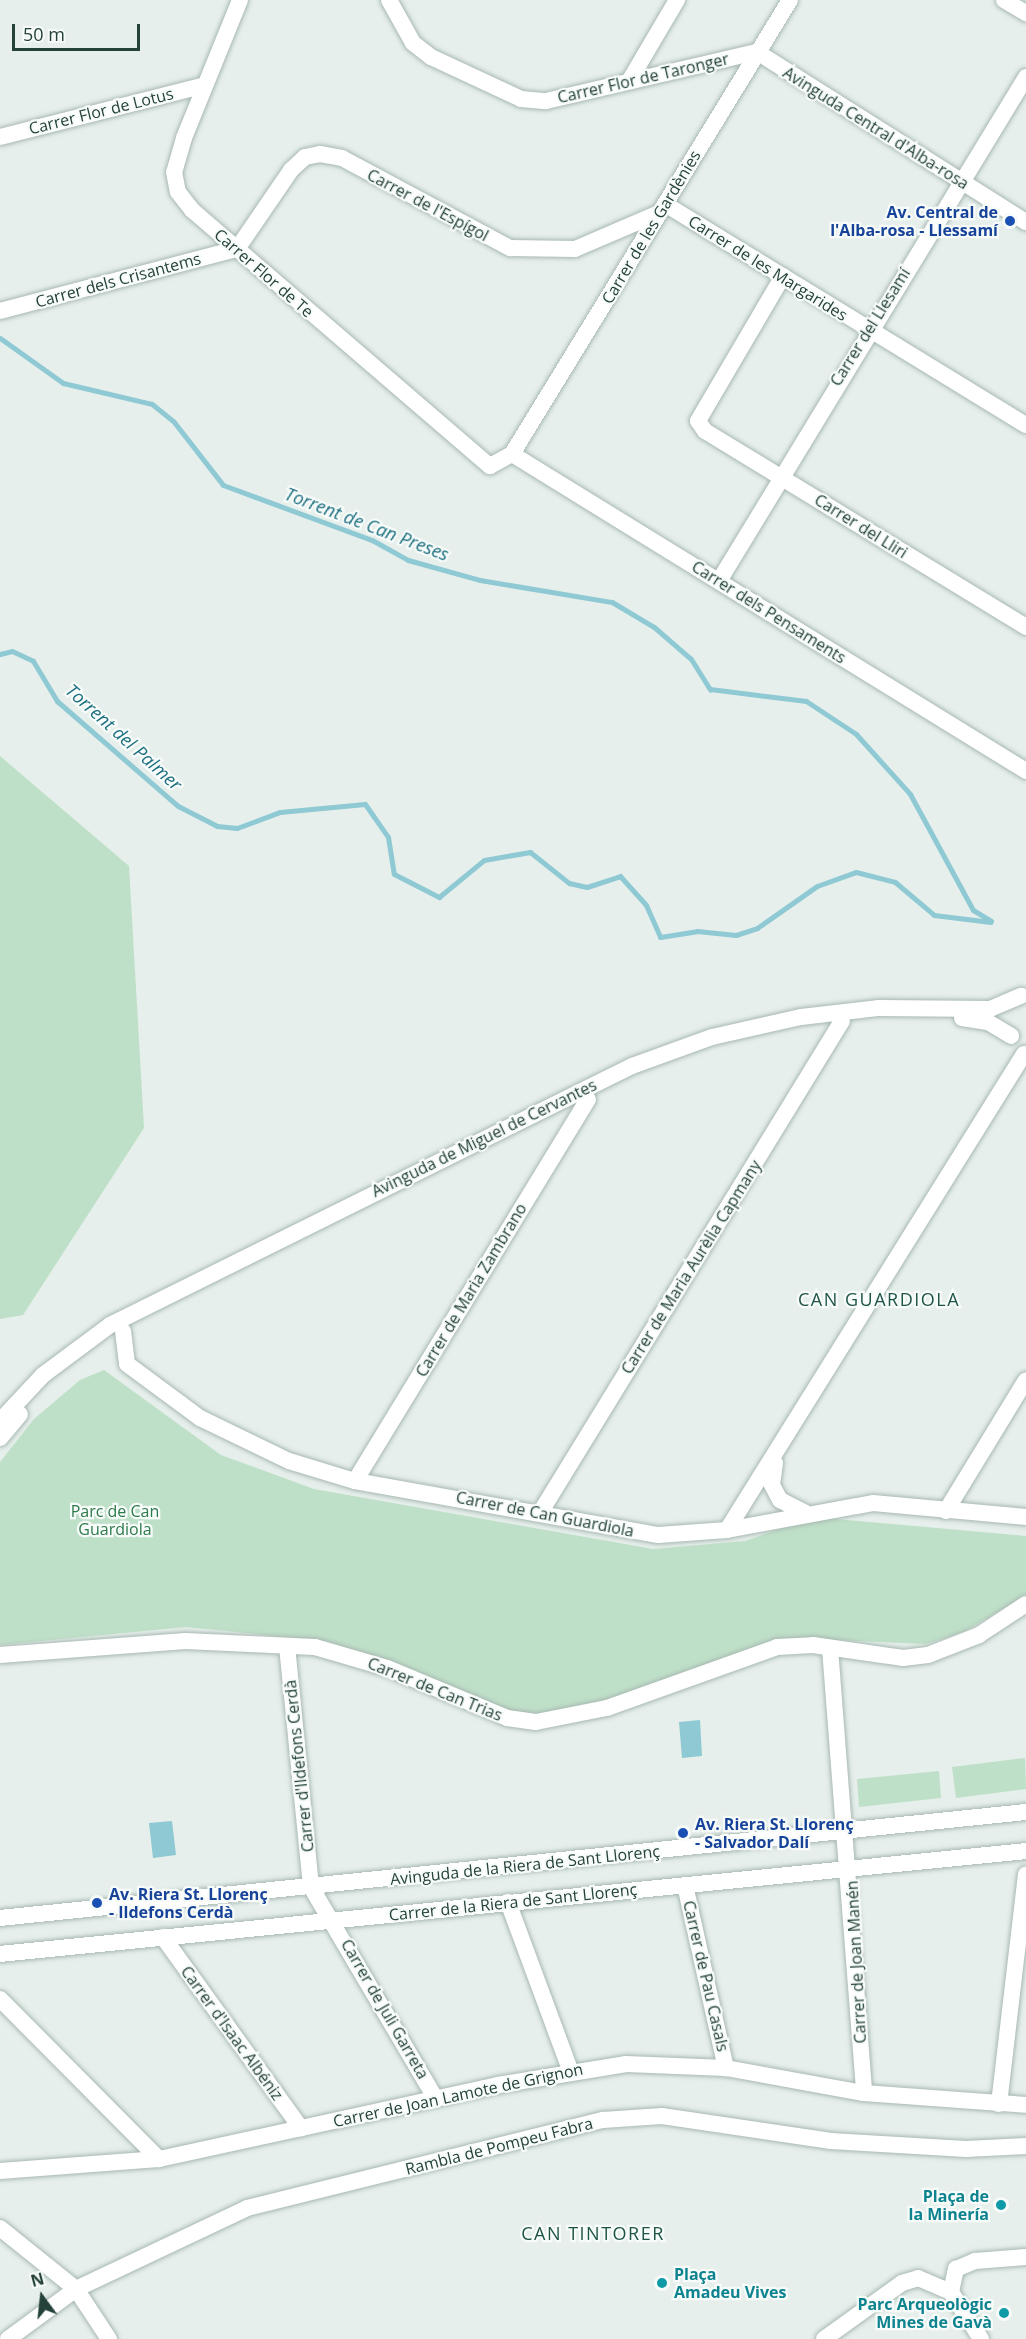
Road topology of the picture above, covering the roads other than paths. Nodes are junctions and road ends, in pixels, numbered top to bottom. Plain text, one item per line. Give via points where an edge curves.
1 (240, 0) edge
2 (389, 0) edge
3 (790, 0) edge
4 (1004, 0) edge
5 (675, 1) edge
6 (1026, 14) edge
7 (757, 52) junction
8 (1026, 77) edge
9 (631, 78) junction
10 (201, 86) junction
11 (0, 137) edge
12 (961, 182) junction
13 (662, 208) junction
14 (1026, 222) edge
15 (237, 249) junction
16 (783, 276) junction
17 (0, 311) edge
18 (868, 329) junction
19 (1026, 425) edge
20 (512, 454) junction
21 (780, 476) junction
22 (719, 581) junction
23 (1026, 627) edge
24 (1026, 771) edge
25 (1024, 994) edge
26 (842, 1021) junction
27 (1011, 1036) junction
28 (1025, 1054) edge
29 (588, 1099) junction
30 (123, 1331) junction
31 (1026, 1380) edge
32 (0, 1421) edge
33 (0, 1438) edge
34 (777, 1455) junction
35 (355, 1481) junction
36 (946, 1511) junction
37 (540, 1513) junction
38 (806, 1513) junction
39 (1026, 1517) edge
40 (726, 1530) junction
41 (1026, 1604) edge
42 (287, 1646) junction
43 (830, 1648) junction
44 (0, 1655) edge
45 (1026, 1812) edge
46 (847, 1830) junction
47 (1026, 1851) edge
48 (850, 1870) junction
49 (1026, 1875) edge
50 (685, 1885) junction
51 (311, 1887) junction
52 (508, 1902) junction
53 (0, 1918) edge
54 (333, 1920) junction
55 (162, 1936) junction
56 (0, 1954) edge
57 (0, 1999) edge
58 (726, 2068) junction
59 (570, 2070) junction
60 (864, 2093) junction
61 (436, 2099) junction
62 (999, 2104) junction
63 (1026, 2105) edge
64 (301, 2128) junction
65 (1026, 2146) edge
66 (159, 2159) junction
67 (0, 2170) edge
68 (0, 2228) edge
69 (1026, 2257) edge
70 (76, 2289) junction
71 (951, 2292) junction
72 (9, 2339) edge
73 (109, 2339) edge
74 (824, 2339) edge
75 (981, 2339) edge

1 - 10 street, Carrer Flor de Te
2 - 9 street, Carrer Flor de Taronger via 413,43 499,93 546,101
3 - 7 street, Carrer de les Gardènies
4 - 6 street
5 - 9 street
7 - 9 street, Carrer Flor de Taronger
7 - 12 street, Avinguda Central d'Alba-rosa
7 - 13 street, Carrer de les Gardènies
8 - 12 street, Carrer del Llesamí
10 - 11 street, Carrer Flor de Lotus
10 - 15 street, Carrer Flor de Te via 174,172 178,192
12 - 14 street, Avinguda Central d'Alba-rosa
12 - 18 street, Carrer del Llesamí
13 - 15 street, Carrer de l'Espígol via 575,249 510,248 342,158 320,154 304,158 291,170
13 - 16 street, Carrer de les Margarides
13 - 20 street, Carrer de les Gardènies
15 - 17 street, Carrer dels Crisantems
15 - 20 street, Carrer Flor de Te via 479,460 490,466
16 - 18 street, Carrer de les Margarides
16 - 21 street, Carrer del Lliri via 698,421
18 - 19 street, Carrer de les Margarides
18 - 21 street, Carrer del Llesamí
20 - 22 street, Carrer dels Pensaments
21 - 22 street, Carrer del Llesamí
21 - 23 street, Carrer del Lliri
22 - 24 street, Carrer dels Pensaments
25 - 27 street via 1009,1018
25 - 32 street, Avinguda de Miguel de Cervantes via 990,1010 879,1008 801,1017 712,1037 632,1066 110,1325 43,1375
26 - 27 street, Avinguda de Miguel de Cervantes via 977,1019
26 - 29 street, Avinguda de Miguel de Cervantes via 772,1031 696,1052
26 - 37 street, Carrer de Maria Aurèlia Capmany
27 - 28 street
28 - 34 street
29 - 30 street, Avinguda de Miguel de Cervantes
29 - 35 street, Carrer de Maria Zambrano
30 - 33 street, Avinguda de Miguel de Cervantes via 66,1369
30 - 35 street, Carrer de Can Guardiola via 127,1364 200,1418 289,1461
31 - 36 street
34 - 38 street via 776,1492
34 - 40 street
35 - 37 street, Carrer de Can Guardiola
36 - 38 street, Carrer de Can Guardiola via 890,1502
36 - 39 street, Carrer de Can Guardiola
37 - 40 street, Carrer de Can Guardiola via 620,1532
38 - 40 street, Carrer de Can Guardiola
41 - 43 street, Carrer de Can Trias via 979,1635 927,1654 903,1658
42 - 43 street, Carrer de Can Trias via 315,1647 378,1665 521,1722 562,1721 607,1708 777,1647
42 - 44 street, Carrer de Can Trias via 144,1643
42 - 51 street, Carrer d'Ildefons Cerdà
43 - 46 street, Carrer de Joan Manén
45 - 46 street, Avinguda de la Riera de Sant Llorenç
46 - 48 street, Carrer de Joan Manén
46 - 51 street, Avinguda de la Riera de Sant Llorenç
47 - 48 street, Carrer de la Riera de Sant Llorenç
48 - 50 street, Carrer de la Riera de Sant Llorenç
48 - 60 street, Carrer de Joan Manén
49 - 62 street
50 - 52 street, Carrer de la Riera de Sant Llorenç
50 - 58 street, Carrer de Pau Casals
51 - 53 street, Avinguda de la Riera de Sant Llorenç
51 - 54 street
52 - 54 street, Carrer de la Riera de Sant Llorenç
52 - 59 street
54 - 55 street, Carrer de la Riera de Sant Llorenç
54 - 61 street, Carrer de Juli Garreta
55 - 56 street, Carrer de la Riera de Sant Llorenç
55 - 64 street, Carrer d'Isaac Albéniz
57 - 66 street
58 - 59 street, Carrer de Joan Lamote de Grignon via 649,2064
58 - 60 street, Carrer de Joan Lamote de Grignon
59 - 61 street, Carrer de Joan Lamote de Grignon
60 - 62 street, Carrer de Joan Lamote de Grignon
61 - 64 street, Carrer de Joan Lamote de Grignon
62 - 63 street, Carrer de Joan Lamote de Grignon
64 - 66 street, Carrer de Joan Lamote de Grignon
65 - 70 street, Rambla de Pompeu Fabra via 966,2149 831,2141 662,2116 603,2120 247,2208
66 - 67 street, Carrer de Joan Lamote de Grignon
68 - 70 street
69 - 71 street via 965,2263 949,2281
70 - 72 street, Rambla de Pompeu Fabra
70 - 73 street
71 - 74 street via 918,2278
71 - 75 street

